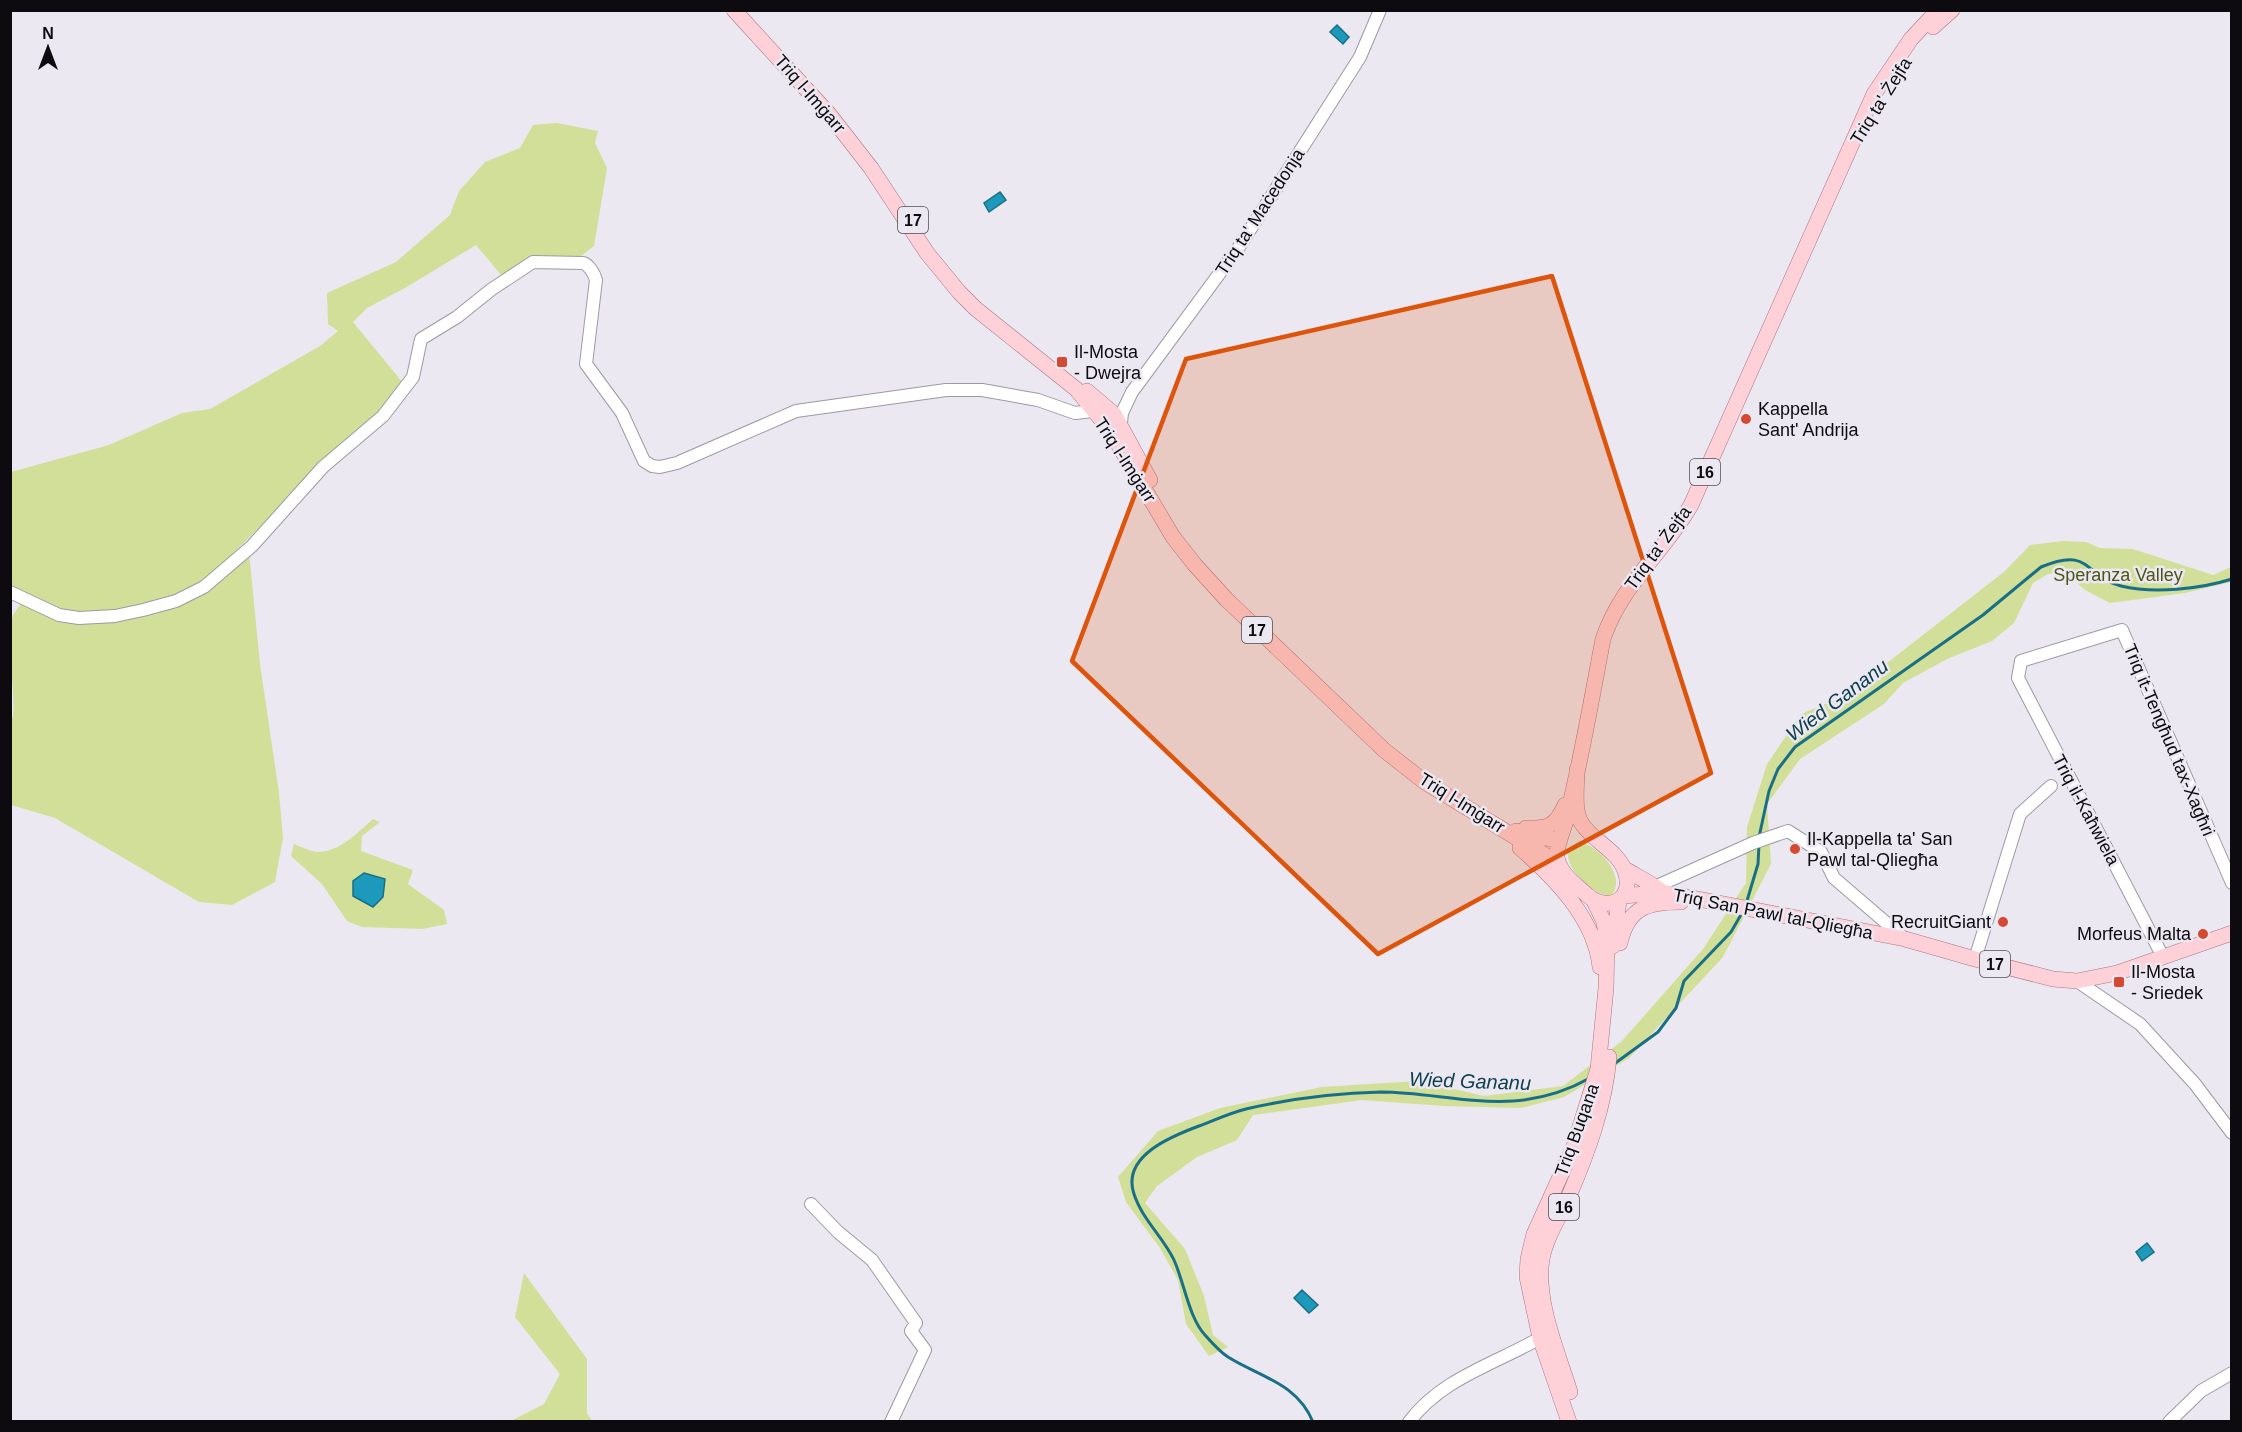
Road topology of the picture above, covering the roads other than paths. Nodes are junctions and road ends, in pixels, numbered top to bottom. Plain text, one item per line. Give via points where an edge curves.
1 (734, 10) edge
2 (742, 10) edge
3 (1380, 10) edge
4 (1938, 10) edge
5 (1952, 10) edge
6 (1839, 170) junction
7 (1125, 405) junction
8 (1100, 410) junction
9 (1121, 423) junction
10 (10, 592) edge
11 (2122, 630) joint
12 (1577, 770) junction
13 (1426, 783) junction
14 (2051, 786) dead end
15 (1485, 810) junction
16 (1587, 828) junction
17 (1562, 836) junction
18 (1558, 863) junction
19 (1625, 869) junction
20 (2232, 883) edge
21 (1659, 889) junction
22 (1622, 898) junction
23 (1594, 901) junction
24 (1719, 904) junction
25 (2232, 933) edge
26 (1905, 939) junction
27 (2163, 957) junction
28 (1975, 959) junction
29 (2078, 981) junction
30 (1612, 986) junction
31 (1603, 1007) junction
32 (1605, 1069) junction
33 (2232, 1132) edge
34 (811, 1204) dead end
35 (1540, 1338) junction
36 (2232, 1373) edge
37 (891, 1422) edge
38 (1409, 1422) edge
39 (1569, 1422) edge
40 (1579, 1422) edge
41 (2169, 1422) edge

1 - 8 main road, Triq l-Imġarr / 17 via 829,114 959,292
2 - 8 main road, Triq l-Imġarr / 17 via 831,106 963,287 1078,383
3 - 7 street, Triq ta' Maċedonja via 1360,57 1239,247
4 - 6 main road, Triq ta' Żejfa / 16 via 1911,39 1874,94
5 - 6 main road, Triq ta' Żejfa / 16 via 1916,45 1889,82
6 - 12 main road, Triq ta' Żejfa / 16 via 1691,504 1613,614 1603,639
7 - 8 street
7 - 9 street, Triq ta' Maċedonja
8 - 9 main road, Triq l-Imġarr / 17 via 1114,414
8 - 10 street via 1076,413 1038,400 982,390 946,390 796,411 677,463 652,466 641,456 621,413 586,364 594,274 583,263 536,261 421,339 413,377 383,416 323,467 252,546 204,587 176,601 143,610 79,618 58,615
8 - 13 main road, Triq l-Imġarr / 17 via 1173,537 1205,577 1376,742
9 - 15 main road, Triq l-Imġarr / 17 via 1180,533 1230,592 1389,745
11 - 20 street, Triq it-Tengħud tax-Xagħri
11 - 27 street, Triq il-Kaħwiela via 2021,661 2018,678
12 - 15 main road via 1559,818 1548,827 1522,828
12 - 16 main road, Triq ta' Żejfa / 16 via 1579,814 1581,824
12 - 17 main road, Triq ta' Żejfa / 16
13 - 18 main road, Triq l-Imġarr / 17
13 - 31 main road via 1510,840 1570,900 1594,942
14 - 28 street via 2020,814
15 - 17 main road, Triq l-Imġarr / 17 via 1517,831 1532,836
16 - 17 main road via 1572,829
16 - 19 main road, 16
17 - 18 main road, 16 via 1557,847
18 - 23 main road, 16
19 - 21 main road, Triq San Pawl tal-Qliegħa / 17
19 - 22 main road, 16 via 1628,885
21 - 22 main road, Triq San Pawl tal-Qliegħa / 17
21 - 24 main road, Triq San Pawl tal-Qliegħa / 17
21 - 26 street via 1753,843 1788,831 1821,852 1834,878
22 - 23 main road via 1606,903
22 - 30 main road, Triq Buqana / 16 via 1613,940
23 - 31 main road, Triq Buqana / 16 via 1607,940
24 - 26 main road, Triq San Pawl tal-Qliegħa / 17
24 - 30 main road via 1649,904 1636,911 1625,926
25 - 27 main road, Triq San Pawl tal-Qliegħa / 17
26 - 28 main road, Triq San Pawl tal-Qliegħa / 17
27 - 29 main road, Triq San Pawl tal-Qliegħa / 17 via 2117,974
28 - 29 main road, Triq San Pawl tal-Qliegħa / 17 via 2054,979
29 - 33 street via 2140,1024
30 - 32 main road, Triq Buqana / 16
31 - 32 main road, Triq Buqana / 16
32 - 35 main road, Triq Buqana / 16 via 1534,1234 1527,1277
32 - 40 main road, Triq Buqana / 16 via 1591,1139 1542,1258 1542,1286 1551,1335
34 - 37 street via 837,1232 872,1260 916,1323 911,1330 925,1350
35 - 38 street via 1456,1381 1425,1403
35 - 39 main road, Triq Buqana / 16
36 - 41 street via 2201,1391

